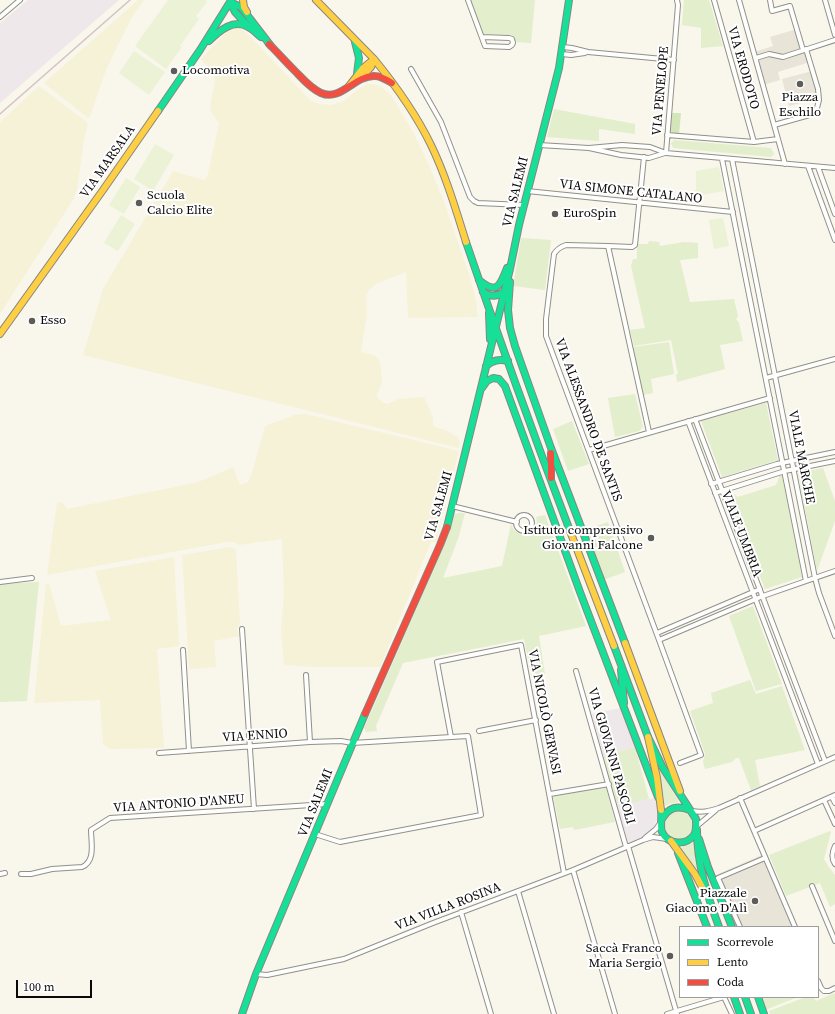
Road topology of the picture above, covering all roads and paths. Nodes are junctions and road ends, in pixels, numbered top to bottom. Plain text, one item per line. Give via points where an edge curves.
1 (20, 0) edge
2 (243, 0) edge
3 (316, 0) edge
4 (468, 0) edge
5 (569, 0) edge
6 (676, 0) edge
7 (714, 0) edge
8 (740, 0) edge
9 (770, 0) edge
10 (825, 0) edge
11 (230, 1) edge
12 (248, 15) junction
13 (0, 17) edge
14 (834, 25) edge
15 (248, 26) junction
16 (835, 35) edge
17 (482, 37) junction
18 (355, 40) junction
19 (835, 40) edge
20 (271, 46) junction
21 (200, 50) junction
22 (804, 50) junction
23 (562, 51) junction
24 (756, 58) junction
25 (374, 59) junction
26 (674, 60) junction
27 (411, 69) dead end
28 (359, 76) junction
29 (394, 84) junction
30 (774, 125) junction
31 (667, 136) junction
32 (778, 139) junction
33 (754, 142) junction
34 (539, 145) junction
35 (589, 148) junction
36 (666, 153) junction
37 (644, 157) junction
38 (722, 158) junction
39 (732, 160) junction
40 (785, 164) junction
41 (808, 166) junction
42 (818, 167) junction
43 (835, 168) edge
44 (527, 191) junction
45 (639, 203) junction
46 (524, 205) junction
47 (733, 212) junction
48 (835, 214) edge
49 (835, 240) edge
50 (608, 246) junction
51 (512, 256) junction
52 (752, 258) junction
53 (742, 260) junction
54 (510, 269) junction
55 (479, 279) junction
56 (484, 292) junction
57 (504, 292) junction
58 (486, 299) junction
59 (496, 327) junction
60 (766, 332) junction
61 (757, 333) junction
62 (0, 334) edge
63 (768, 339) junction
64 (759, 341) junction
65 (489, 352) junction
66 (835, 359) edge
67 (508, 361) junction
68 (486, 366) junction
69 (775, 376) junction
70 (766, 378) junction
71 (480, 391) junction
72 (770, 398) junction
73 (695, 419) junction
74 (688, 421) junction
75 (649, 432) junction
76 (551, 448) junction
77 (589, 450) junction
78 (835, 452) edge
79 (792, 461) junction
80 (835, 461) edge
81 (783, 463) junction
82 (794, 470) junction
83 (784, 472) junction
84 (550, 481) junction
85 (719, 482) junction
86 (712, 484) junction
87 (723, 491) junction
88 (715, 493) junction
89 (452, 506) junction
90 (517, 522) dead end
91 (804, 567) junction
92 (835, 571) edge
93 (32, 578) dead end
94 (813, 578) junction
95 (806, 581) junction
96 (0, 582) edge
97 (760, 589) junction
98 (752, 592) junction
99 (763, 596) junction
100 (755, 599) junction
101 (705, 612) junction
102 (708, 619) junction
103 (242, 628) dead end
104 (657, 633) junction
105 (835, 636) edge
106 (659, 640) junction
107 (183, 650) dead end
108 (783, 651) junction
109 (776, 654) junction
110 (620, 666) junction
111 (576, 671) dead end
112 (306, 675) dead end
113 (802, 700) junction
114 (795, 703) junction
115 (624, 711) junction
116 (536, 720) junction
117 (479, 731) dead end
118 (451, 737) junction
119 (648, 737) junction
120 (310, 742) junction
121 (352, 743) junction
122 (819, 744) junction
123 (250, 746) junction
124 (811, 747) junction
125 (189, 750) junction
126 (159, 752) dead end
127 (835, 757) edge
128 (825, 761) junction
129 (680, 763) dead end
130 (818, 764) junction
131 (608, 784) junction
132 (550, 794) junction
133 (834, 796) edge
134 (740, 798) junction
135 (824, 800) junction
136 (684, 801) junction
137 (660, 803) junction
138 (835, 803) edge
139 (327, 804) junction
140 (719, 808) junction
141 (254, 809) junction
142 (691, 811) junction
143 (661, 820) junction
144 (835, 824) edge
145 (697, 829) junction
146 (754, 831) junction
147 (315, 834) junction
148 (643, 840) junction
149 (670, 840) junction
150 (835, 846) edge
151 (627, 847) junction
152 (676, 848) junction
153 (765, 858) junction
154 (835, 864) edge
155 (573, 870) junction
156 (564, 873) junction
157 (21, 874) dead end
158 (812, 886) dead end
159 (518, 891) junction
160 (710, 903) junction
161 (461, 912) junction
162 (707, 926) edge
163 (719, 926) edge
164 (732, 926) edge
165 (740, 926) edge
166 (795, 926) edge
167 (835, 941) edge
168 (256, 974) junction
169 (819, 983) edge
170 (835, 988) edge
171 (721, 998) edge
172 (724, 998) edge
173 (734, 998) edge
174 (745, 998) edge
175 (748, 998) edge
176 (758, 998) edge
177 (749, 1007) junction
178 (676, 1013) edge
179 (242, 1014) edge
180 (491, 1014) edge
181 (554, 1014) edge
182 (615, 1014) edge
183 (667, 1014) edge
184 (732, 1014) edge
185 (740, 1014) edge
186 (751, 1014) edge
187 (764, 1014) edge

1 - 13 street
2 - 12 street
3 - 18 street
4 - 17 street
5 - 23 street, VIA SALEMI
6 - 26 street, VIA PENELOPE via 678,5
7 - 33 street, VIA ERODOTO
8 - 24 street
9 - 22 street via 772,11 790,6
10 - 14 street
11 - 12 street via 241,7
11 - 15 street via 232,9
11 - 21 street, VIA MARSALA
12 - 20 street
14 - 16 street
15 - 20 street
15 - 21 street via 234,24 226,27
17 - 17 street via 485,46 509,47 513,43 509,38
18 - 25 street
18 - 28 street
19 - 22 street
20 - 28 street via 312,88 323,94 339,93
21 - 62 street, VIA MARSALA
22 - 24 street via 783,57 769,54
22 - 30 street via 818,89 817,108 813,114
23 - 26 street via 572,48 588,52
23 - 34 street, VIA SALEMI
24 - 30 street
25 - 28 street via 362,68
25 - 29 street
26 - 31 street, VIA PENELOPE
27 - 46 street via 441,122 470,197 478,203
28 - 29 street via 374,76
29 - 55 street via 431,144 442,169
30 - 32 street
31 - 33 street
31 - 36 street, VIA PENELOPE
32 - 33 street
32 - 40 street
34 - 35 street
34 - 44 street, VIA SALEMI
35 - 36 street via 622,145 650,147
35 - 37 street
36 - 37 street
36 - 38 street
37 - 45 street
38 - 39 street
38 - 47 street, VIALE MARCHE
39 - 40 street
39 - 52 street, VIALE MARCHE
40 - 41 street
41 - 42 street
41 - 49 street
42 - 43 street
42 - 48 street
44 - 45 street, VIA SIMONE CATALANO
44 - 46 street, VIA SALEMI
45 - 47 street, VIA SIMONE CATALANO
45 - 50 street via 635,245
46 - 51 street, VIA SALEMI
47 - 53 street, VIALE MARCHE
50 - 75 street
50 - 77 street, VIA ALESSANDRO DE SANTIS via 566,245 556,250 546,319 546,336
51 - 54 street, VIA SALEMI
51 - 55 street via 497,287 488,288
52 - 53 street
52 - 60 street, VIALE MARCHE
53 - 61 street, VIALE MARCHE
54 - 57 street, VIA SALEMI
54 - 76 street via 510,328
55 - 56 street
56 - 57 street via 496,296
56 - 58 street
57 - 59 street, VIA SALEMI
58 - 59 street
58 - 65 street via 490,329
59 - 65 street, VIA SALEMI
59 - 67 street
60 - 61 street
60 - 63 street, VIALE MARCHE
61 - 64 street, VIALE MARCHE
63 - 64 street
63 - 69 street, VIALE MARCHE
64 - 70 street, VIALE MARCHE
65 - 68 street, VIA SALEMI
66 - 69 street
67 - 68 street via 493,360
67 - 84 street
68 - 71 street, VIA SALEMI
69 - 70 street
69 - 79 street, VIALE MARCHE
70 - 72 street, VIALE MARCHE
71 - 89 street, VIA SALEMI
71 - 115 street via 492,378 502,380 505,386
72 - 73 street
72 - 81 street, VIALE MARCHE
73 - 74 street
73 - 85 street, VIALE UMBRIA
74 - 75 street
74 - 86 street, VIALE UMBRIA
75 - 77 street
76 - 84 street
76 - 136 street
77 - 104 street, VIA ALESSANDRO DE SANTIS
78 - 79 street
79 - 81 street
79 - 82 street, VIALE MARCHE
80 - 82 street
81 - 83 street, VIALE MARCHE
81 - 85 street
82 - 83 street
82 - 94 street, VIALE MARCHE
83 - 87 street
83 - 91 street, VIALE MARCHE
84 - 110 street
85 - 86 street
85 - 87 street, VIALE UMBRIA
86 - 88 street, VIALE UMBRIA
87 - 88 street
87 - 97 street, VIALE UMBRIA
88 - 98 street, VIALE UMBRIA
89 - 90 street
89 - 121 street, VIA SALEMI via 440,545
91 - 94 street, VIALE MARCHE via 806,573
91 - 95 street, VIALE MARCHE
92 - 94 street
93 - 96 street
94 - 95 street
94 - 105 street
95 - 99 street
97 - 98 street
97 - 99 street, VIALE UMBRIA
98 - 100 street, VIALE UMBRIA
98 - 101 street
99 - 100 street
99 - 108 street, VIALE UMBRIA
100 - 102 street
100 - 109 street, VIALE UMBRIA
101 - 102 street
101 - 104 street
102 - 106 street
103 - 123 street
104 - 106 street, VIA ALESSANDRO DE SANTIS
106 - 129 street, VIA ALESSANDRO DE SANTIS via 701,755
107 - 125 street
108 - 109 street
108 - 113 street, VIALE UMBRIA
109 - 114 street, VIALE UMBRIA
110 - 115 street
110 - 119 street
111 - 131 street, VIA GIOVANNI PASCOLI
112 - 120 street
113 - 114 street
113 - 122 street, VIALE UMBRIA
114 - 124 street, VIALE UMBRIA
115 - 137 street
116 - 117 street
116 - 118 street, VIA NICOLÒ GERVASI via 521,644 437,662
116 - 132 street, VIA NICOLÒ GERVASI
118 - 121 street, VIA ENNIO
118 - 147 street, VIA ENNIO via 468,736 482,815 340,842
119 - 136 street via 663,768
119 - 137 street
120 - 121 street, VIA ENNIO
120 - 123 street, VIA ENNIO
121 - 139 street, VIA SALEMI
122 - 124 street
122 - 128 street, VIALE UMBRIA
123 - 125 street, VIA ENNIO
123 - 141 street
124 - 130 street, VIALE UMBRIA
125 - 126 street, VIA ENNIO
127 - 128 street
128 - 130 street
130 - 134 street
131 - 132 street
131 - 151 street, VIA GIOVANNI PASCOLI
132 - 156 street, VIA NICOLÒ GERVASI
133 - 135 street
133 - 138 street
134 - 140 street
134 - 146 street
135 - 144 street
135 - 146 street
136 - 142 street
137 - 143 street
139 - 141 street, VIA ANTONIO D'ANEU
139 - 147 street, VIA SALEMI
140 - 142 street via 700,813
140 - 145 street
141 - 157 street, VIA ANTONIO D'ANEU via 110,818 90,830 92,856 86,865
142 - 143 street via 685,807 674,807 668,810
142 - 145 street via 696,819
143 - 148 street, VIA VILLA ROSINA via 656,829
143 - 149 street via 663,834
145 - 149 street via 687,841 679,843
145 - 160 street via 700,864
145 - 164 street via 708,867
146 - 153 street
147 - 168 street, VIA SALEMI
148 - 149 street, VIA VILLA ROSINA
148 - 151 street, VIA VILLA ROSINA
149 - 152 street
150 - 154 street via 832,857
151 - 155 street, VIA VILLA ROSINA
151 - 178 street, VIA GIOVANNI PASCOLI
152 - 160 street via 695,874
152 - 162 street
153 - 165 street via 718,878
153 - 166 street
155 - 156 street, VIA VILLA ROSINA
155 - 182 street
156 - 159 street, VIA VILLA ROSINA
158 - 167 street
159 - 161 street, VIA VILLA ROSINA
159 - 181 street
160 - 163 street
161 - 168 street, VIA VILLA ROSINA via 344,959 267,975
161 - 180 street
168 - 179 street, VIA SALEMI
169 - 170 street via 824,992
171 - 178 street
172 - 184 street
173 - 185 street
174 - 177 street
175 - 177 street
176 - 187 street
177 - 186 street
178 - 183 street

